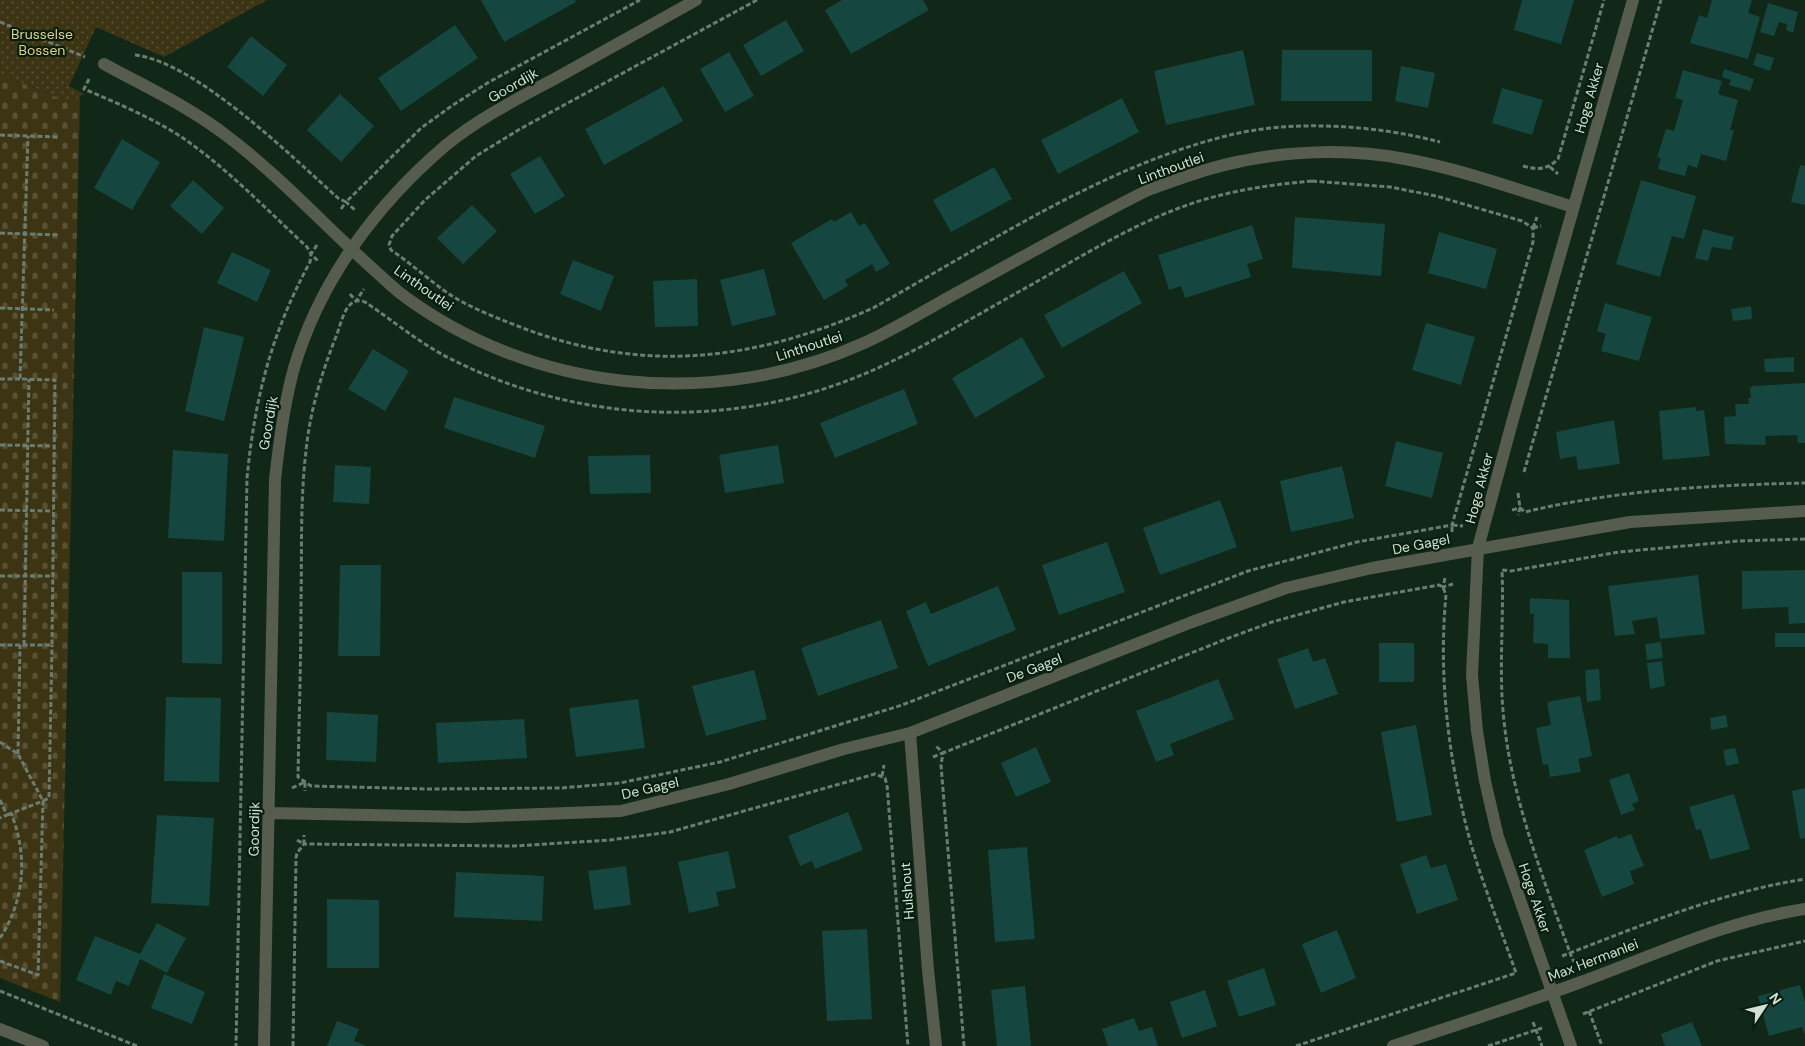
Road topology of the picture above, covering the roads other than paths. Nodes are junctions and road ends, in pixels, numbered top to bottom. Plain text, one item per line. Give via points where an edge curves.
1 (696, 0) edge
2 (1633, 0) edge
3 (104, 64) road end
4 (1573, 207) junction
5 (351, 249) junction
6 (1805, 511) edge
7 (1478, 548) junction
8 (910, 733) junction
9 (270, 813) junction
10 (1805, 909) edge
11 (1552, 992) junction
12 (0, 1029) edge
13 (43, 1046) edge
14 (264, 1046) edge
15 (936, 1046) edge
16 (1393, 1046) edge
17 (1572, 1046) edge

1 - 5 street, Goordijk via 522,96 446,145 391,198
2 - 4 street, Hoge Akker
3 - 5 street, Linthoutlei via 223,132
4 - 5 street, Linthoutlei via 1404,159 1300,153 1242,160 1148,190 864,343 756,378 703,384 644,384 595,378 537,364 442,320 400,292
4 - 7 street, Hoge Akker
5 - 9 street, Goordijk via 316,311 294,368 282,426 275,480
6 - 7 street, De Gagel via 1660,519
7 - 8 street, De Gagel via 1286,588
7 - 11 street, Hoge Akker via 1472,675 1485,781 1498,837
8 - 9 street, De Gagel via 621,811 466,817
8 - 15 street, Hulshout
9 - 14 street, Goordijk
10 - 11 street, Max Hermanlei via 1694,938
11 - 16 street, Max Hermanlei
11 - 17 street, Hoge Akker
12 - 13 street

